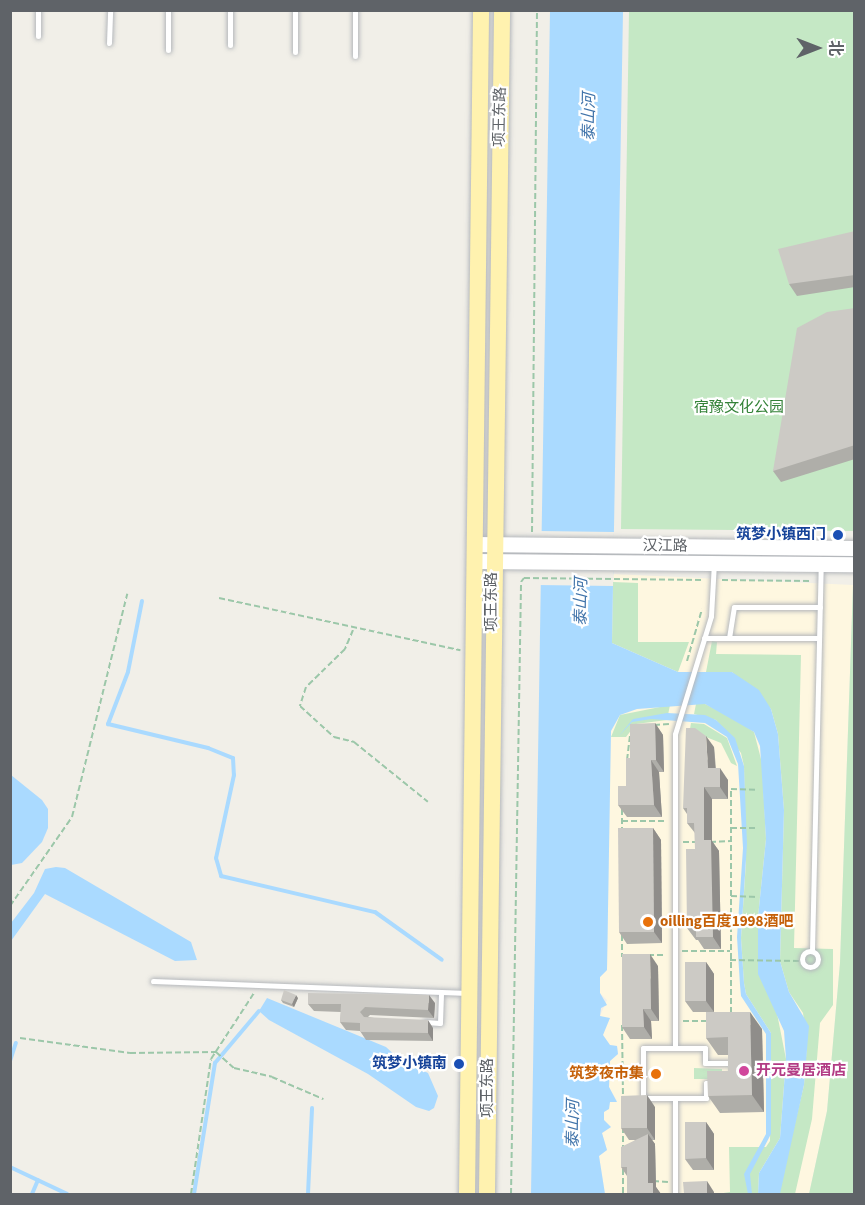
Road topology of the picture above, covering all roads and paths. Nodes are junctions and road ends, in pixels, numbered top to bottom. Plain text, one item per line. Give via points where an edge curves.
1 (38, 10) edge
2 (110, 10) edge
3 (168, 10) edge
4 (230, 10) edge
5 (295, 10) edge
6 (355, 10) edge
7 (481, 10) edge
8 (502, 10) edge
9 (537, 10) edge
10 (38, 36) dead end
11 (109, 43) dead end
12 (231, 45) dead end
13 (168, 50) dead end
14 (295, 52) dead end
15 (355, 56) dead end
16 (535, 539) junction
17 (493, 544) junction
18 (855, 548) edge
19 (481, 556) junction
20 (714, 563) junction
21 (822, 564) junction
22 (855, 564) edge
23 (717, 580) junction
24 (821, 581) junction
25 (719, 591) dead end
26 (127, 594) dead end
27 (219, 598) dead end
28 (820, 608) junction
29 (353, 630) junction
30 (704, 638) junction
31 (729, 638) junction
32 (819, 638) junction
33 (474, 651) junction
34 (669, 724) dead end
35 (651, 725) edge
36 (635, 728) edge
37 (627, 771) edge
38 (756, 789) dead end
39 (622, 801) edge
40 (428, 802) dead end
41 (622, 821) junction
42 (675, 821) junction
43 (731, 828) junction
44 (758, 828) dead end
45 (683, 830) dead end
46 (622, 832) edge
47 (675, 842) junction
48 (683, 842) junction
49 (731, 842) junction
50 (683, 853) dead end
51 (731, 896) junction
52 (758, 897) dead end
53 (10, 906) edge
54 (622, 932) edge
55 (682, 940) dead end
56 (682, 951) junction
57 (730, 951) junction
58 (812, 951) junction
59 (675, 953) junction
60 (622, 955) junction
61 (634, 955) edge
62 (645, 955) edge
63 (730, 960) junction
64 (802, 961) junction
65 (682, 963) edge
66 (622, 967) edge
67 (153, 981) dead end
68 (258, 985) junction
69 (441, 992) junction
70 (470, 993) junction
71 (682, 1010) edge
72 (622, 1014) edge
73 (730, 1018) edge
74 (679, 1021) junction
75 (716, 1021) edge
76 (417, 1022) edge
77 (20, 1038) dead end
78 (679, 1048) junction
79 (216, 1052) junction
80 (623, 1074) junction
81 (643, 1074) junction
82 (675, 1098) junction
83 (323, 1099) dead end
84 (623, 1110) edge
85 (623, 1122) edge
86 (623, 1181) junction
87 (633, 1181) edge
88 (644, 1181) edge
89 (675, 1182) junction
90 (191, 1194) edge
91 (467, 1194) edge
92 (487, 1194) edge
93 (511, 1194) edge
94 (623, 1194) edge
95 (675, 1194) edge

1 - 10 lane
2 - 11 lane
3 - 13 lane
4 - 12 lane
5 - 14 lane
6 - 15 lane
7 - 19 main road, 项王东路
8 - 17 main road, 项王东路
9 - 16 path via 530,528
16 - 17 street, 汉江路
16 - 18 street, 汉江路 via 621,545
17 - 19 main road, 项王东路
19 - 20 street, 汉江路 via 531,562
19 - 33 main road, 项王东路
19 - 92 main road, 项王东路
20 - 21 street, 汉江路
20 - 23 lane
21 - 22 street, 汉江路
21 - 24 lane
23 - 24 path
23 - 25 path
23 - 30 lane
23 - 93 path via 524,578 521,582
24 - 28 lane
26 - 53 path via 72,817
27 - 29 path
28 - 31 lane via 734,607
28 - 32 lane
29 - 33 path via 444,649
29 - 40 path via 345,649 306,687 300,706 334,737 354,742
30 - 31 lane
30 - 42 lane via 675,734
31 - 32 lane
32 - 58 lane
33 - 70 main road, 项王东路
34 - 35 path
36 - 37 path via 627,739
38 - 43 path via 731,789
39 - 41 path
41 - 42 path
41 - 46 path
42 - 47 lane
43 - 44 path
43 - 49 path
45 - 48 path
47 - 48 path
47 - 59 lane
48 - 49 path
48 - 50 path
49 - 51 path
51 - 52 path
51 - 57 path
54 - 60 path
55 - 56 path
56 - 57 path
56 - 59 path
56 - 65 path
57 - 63 path
58 - 64 lane via 804,953
58 - 64 lane via 818,958 815,965 807,967
59 - 62 path
59 - 74 lane
60 - 61 path
60 - 66 path
63 - 64 path
63 - 73 path
67 - 68 lane
68 - 69 lane
68 - 79 path via 250,1004
69 - 70 lane
69 - 76 lane via 440,1023
70 - 91 main road, 项王东路
71 - 74 path
72 - 80 path
74 - 75 path
74 - 78 lane
74 - 78 path
77 - 79 path via 130,1053
78 - 81 lane via 643,1048
78 - 82 lane via 705,1048 705,1063 733,1063 733,1083 706,1083 706,1098
79 - 83 path via 234,1068 272,1077
79 - 90 path via 207,1073
80 - 81 path
80 - 84 path
81 - 82 lane via 643,1098
82 - 89 lane
85 - 86 path
86 - 87 path
86 - 94 path
88 - 89 path
89 - 95 lane

